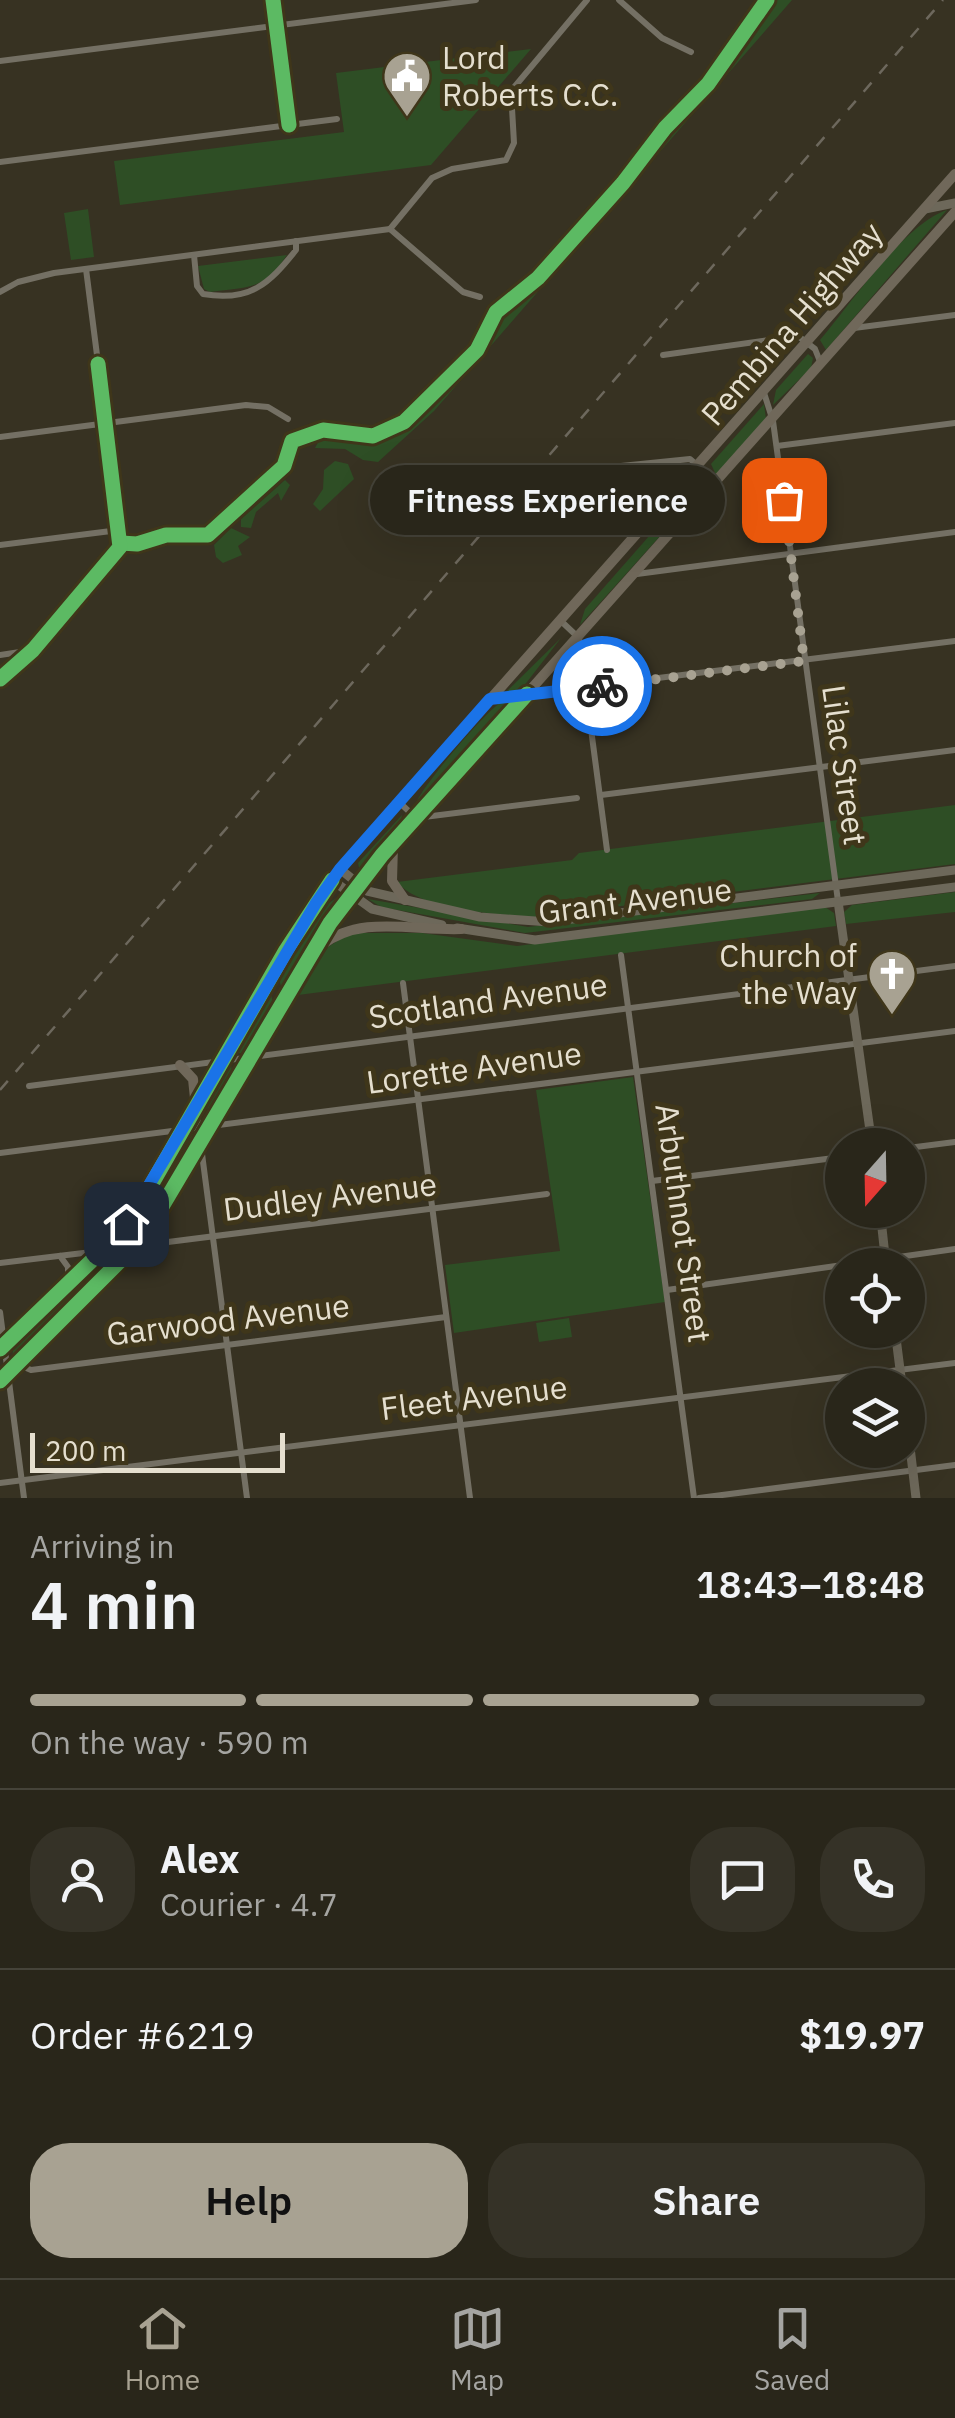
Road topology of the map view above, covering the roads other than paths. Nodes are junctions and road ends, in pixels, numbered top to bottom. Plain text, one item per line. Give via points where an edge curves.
1 (273, 0) edge
2 (476, 0) edge
3 (587, 0) edge
4 (619, 0) edge
5 (276, 26) junction
6 (691, 52) dead end
7 (0, 62) edge
8 (337, 119) dead end
9 (289, 125) junction
10 (0, 162) edge
11 (955, 174) edge
12 (955, 203) edge
13 (925, 209) junction
14 (954, 214) edge
15 (390, 229) junction
16 (296, 242) junction
17 (194, 255) junction
18 (86, 269) junction
19 (0, 292) edge
20 (480, 297) dead end
21 (955, 315) edge
22 (854, 328) junction
23 (808, 344) junction
24 (663, 355) dead end
25 (822, 366) junction
26 (764, 393) junction
27 (288, 419) dead end
28 (774, 421) junction
29 (106, 422) junction
30 (955, 423) edge
31 (0, 437) edge
32 (777, 446) junction
33 (621, 466) dead end
34 (700, 467) junction
35 (712, 490) junction
36 (120, 530) junction
37 (955, 532) edge
38 (0, 545) edge
39 (791, 554) junction
40 (638, 574) junction
41 (562, 622) junction
42 (579, 638) junction
43 (955, 642) edge
44 (0, 655) edge
45 (804, 661) junction
46 (587, 688) junction
47 (527, 694) junction
48 (490, 699) junction
49 (955, 750) edge
50 (820, 767) junction
51 (601, 795) junction
52 (576, 798) dead end
53 (398, 802) junction
54 (416, 818) junction
55 (393, 843) junction
56 (608, 850) dead end
57 (340, 869) junction
58 (955, 870) edge
59 (332, 880) junction
60 (835, 885) junction
61 (955, 887) edge
62 (355, 888) junction
63 (405, 900) junction
64 (838, 902) junction
65 (461, 929) junction
66 (312, 952) junction
67 (621, 956) dead end
68 (955, 966) edge
69 (271, 978) junction
70 (850, 980) junction
71 (403, 984) dead end
72 (629, 1008) junction
73 (275, 1016) junction
74 (955, 1031) edge
75 (410, 1038) junction
76 (858, 1044) junction
77 (250, 1058) junction
78 (224, 1059) junction
79 (180, 1064) junction
80 (638, 1071) junction
81 (29, 1086) dead end
82 (418, 1100) junction
83 (196, 1108) junction
84 (204, 1128) junction
85 (870, 1128) edge
86 (183, 1130) junction
87 (955, 1142) edge
88 (200, 1144) junction
89 (925, 1146) edge
90 (0, 1153) edge
91 (825, 1158) edge
92 (652, 1181) junction
93 (547, 1194) dead end
94 (432, 1210) junction
95 (120, 1232) junction
96 (144, 1237) junction
97 (213, 1238) junction
98 (955, 1249) edge
99 (101, 1252) junction
100 (925, 1254) edge
101 (59, 1255) junction
102 (0, 1264) edge
103 (825, 1269) edge
104 (68, 1284) junction
105 (667, 1290) junction
106 (0, 1312) edge
107 (446, 1317) junction
108 (227, 1345) junction
109 (2, 1347) edge
110 (955, 1363) edge
111 (17, 1364) junction
112 (916, 1368) edge
113 (3, 1378) edge
114 (825, 1379) edge
115 (682, 1396) junction
116 (460, 1425) junction
117 (241, 1454) junction
118 (955, 1465) edge
119 (913, 1470) junction
120 (21, 1481) junction
121 (0, 1483) edge
122 (24, 1498) edge
123 (247, 1498) edge
124 (470, 1498) edge
125 (697, 1498) edge
126 (916, 1498) edge

1 - 5 street
2 - 5 street
3 - 15 street via 511,91 514,143 506,160 432,178
4 - 6 street via 662,38
5 - 7 street
5 - 9 street
8 - 9 street
9 - 10 street
11 - 13 main road, Pembina Highway
12 - 13 main road
13 - 23 main road, Pembina Highway
14 - 22 main road, Pembina Highway
15 - 16 street
15 - 20 street via 462,292
16 - 17 street
16 - 17 street via 258,290 203,294
17 - 18 street
18 - 19 street via 18,282
18 - 29 street
21 - 22 street
22 - 25 main road, Pembina Highway
23 - 24 street via 798,336
23 - 25 street
23 - 26 main road, Pembina Highway
25 - 28 main road, Pembina Highway
26 - 28 street, Lilac Street
26 - 34 main road, Pembina Highway
27 - 29 street via 254,404
28 - 32 street, Lilac Street
28 - 35 main road, Pembina Highway
29 - 31 street
29 - 36 street
30 - 32 street
32 - 39 street, Lilac Street
33 - 34 street via 690,458
34 - 35 street
34 - 41 main road, Pembina Highway
35 - 40 main road, Pembina Highway
36 - 38 street
36 - 44 street via 120,547 33,650
37 - 39 street
39 - 40 street
39 - 45 street, Lilac Street
40 - 42 main road, Pembina Highway
41 - 42 street
41 - 48 main road, Pembina Highway
42 - 46 street
42 - 47 main road, Pembina Highway
43 - 45 street
45 - 46 street
45 - 50 street, Lilac Street
46 - 47 street
46 - 51 street
47 - 48 street
47 - 54 main road, Pembina Highway
48 - 53 main road, Pembina Highway
49 - 50 street
50 - 51 street
50 - 60 street, Lilac Street
51 - 56 street
52 - 54 street
53 - 54 street
53 - 57 main road, Pembina Highway
54 - 55 main road, Pembina Highway
55 - 62 main road, Pembina Highway
55 - 63 main road via 392,881
57 - 59 main road, Pembina Highway
57 - 62 main road, Grant Avenue
58 - 60 main road, Grant Avenue
59 - 62 main road, Grant Avenue
59 - 69 main road, Pembina Highway
60 - 63 main road, Grant Avenue via 549,922 480,917
60 - 64 street, Lilac Street
61 - 64 main road, Grant Avenue
62 - 63 main road, Grant Avenue
62 - 65 main road, Grant Avenue via 379,912
62 - 66 main road, Pembina Highway
64 - 65 main road, Grant Avenue via 535,940
64 - 70 main road, Lilac Street
65 - 66 main road via 368,925 339,931
66 - 73 main road, Pembina Highway
67 - 72 street, Arbuthnot Street
68 - 70 street, Scotland Avenue
69 - 73 main road
69 - 78 main road, Pembina Highway
70 - 72 street, Scotland Avenue
70 - 76 main road, Lilac Street
71 - 75 street
72 - 75 street, Scotland Avenue
72 - 80 street, Arbuthnot Street
73 - 77 main road, Pembina Highway
74 - 76 street, Lorette Avenue
75 - 77 street, Scotland Avenue
75 - 82 street
76 - 80 street, Lorette Avenue
76 - 85 main road, Lilac Street
77 - 78 street, Scotland Avenue
77 - 84 main road, Pembina Highway
78 - 79 street, Scotland Avenue
78 - 83 main road, Pembina Highway
79 - 81 street, Scotland Avenue
79 - 83 main road via 193,1079
80 - 82 street, Lorette Avenue
80 - 92 street, Arbuthnot Street
82 - 84 street, Lorette Avenue
82 - 94 street
83 - 84 street
83 - 86 main road, Pembina Highway
84 - 86 street, Lorette Avenue
84 - 88 main road, Pembina Highway
86 - 90 street, Lorette Avenue
86 - 95 main road, Pembina Highway
87 - 89 street
88 - 96 main road, Pembina Highway
88 - 97 street
91 - 92 street
92 - 105 street, Arbuthnot Street
93 - 94 street, Dudley Avenue
94 - 97 street, Dudley Avenue
94 - 107 street
95 - 96 street, Dudley Avenue
95 - 99 main road, Pembina Highway
96 - 97 street, Dudley Avenue
96 - 111 main road, Pembina Highway
97 - 108 street
98 - 100 street
99 - 101 street
99 - 104 main road, Pembina Highway
101 - 102 street
101 - 104 street
103 - 105 street
104 - 109 main road, Pembina Highway
105 - 115 street, Arbuthnot Street
106 - 109 street
107 - 108 street, Garwood Avenue
107 - 116 street
108 - 111 street, Garwood Avenue via 30,1370
108 - 117 street
109 - 113 street
110 - 112 street, Fleet Avenue
111 - 113 main road, Pembina Highway
113 - 120 street
114 - 115 street, Fleet Avenue
115 - 116 street, Fleet Avenue
115 - 125 street, Arbuthnot Street
116 - 117 street, Fleet Avenue
116 - 124 street
117 - 120 street, Fleet Avenue
117 - 123 street
118 - 119 street
119 - 125 street
119 - 126 main road
120 - 121 street, Fleet Avenue
120 - 122 street

